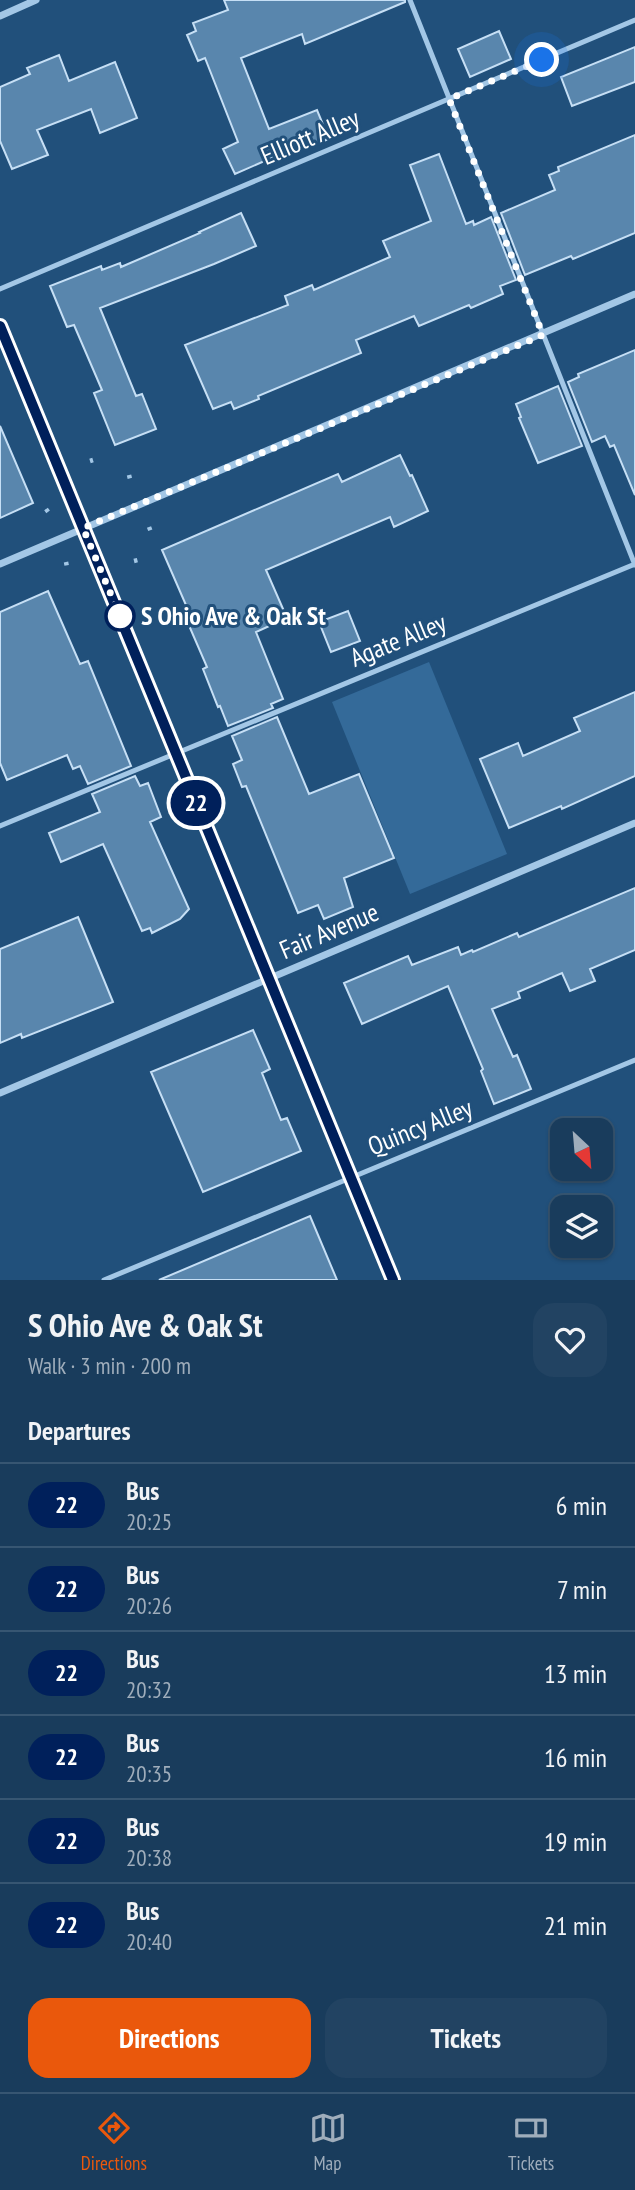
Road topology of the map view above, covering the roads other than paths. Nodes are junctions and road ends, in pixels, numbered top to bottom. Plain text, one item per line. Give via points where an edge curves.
1 (36, 0) edge
2 (410, 0) edge
3 (0, 16) edge
4 (635, 20) edge
5 (449, 99) junction
6 (0, 289) edge
7 (635, 294) edge
8 (0, 326) edge
9 (543, 335) junction
10 (83, 528) junction
11 (0, 564) edge
12 (635, 564) edge
13 (176, 752) junction
14 (635, 823) edge
15 (0, 826) edge
16 (269, 979) junction
17 (635, 1060) edge
18 (0, 1093) edge
19 (350, 1177) junction
20 (104, 1280) edge
21 (393, 1280) edge

1 - 3 street
2 - 5 lane
4 - 5 lane, Elliott Alley
5 - 6 lane, Elliott Alley
5 - 9 lane
7 - 9 street
8 - 10 street
9 - 10 street
9 - 12 lane
10 - 11 street
10 - 13 street
12 - 13 lane, Agate Alley
13 - 15 lane, Agate Alley
13 - 16 street
14 - 16 street, Fair Avenue
16 - 18 street, Fair Avenue
16 - 19 street
17 - 19 lane, Quincy Alley
19 - 20 lane, Quincy Alley
19 - 21 street

